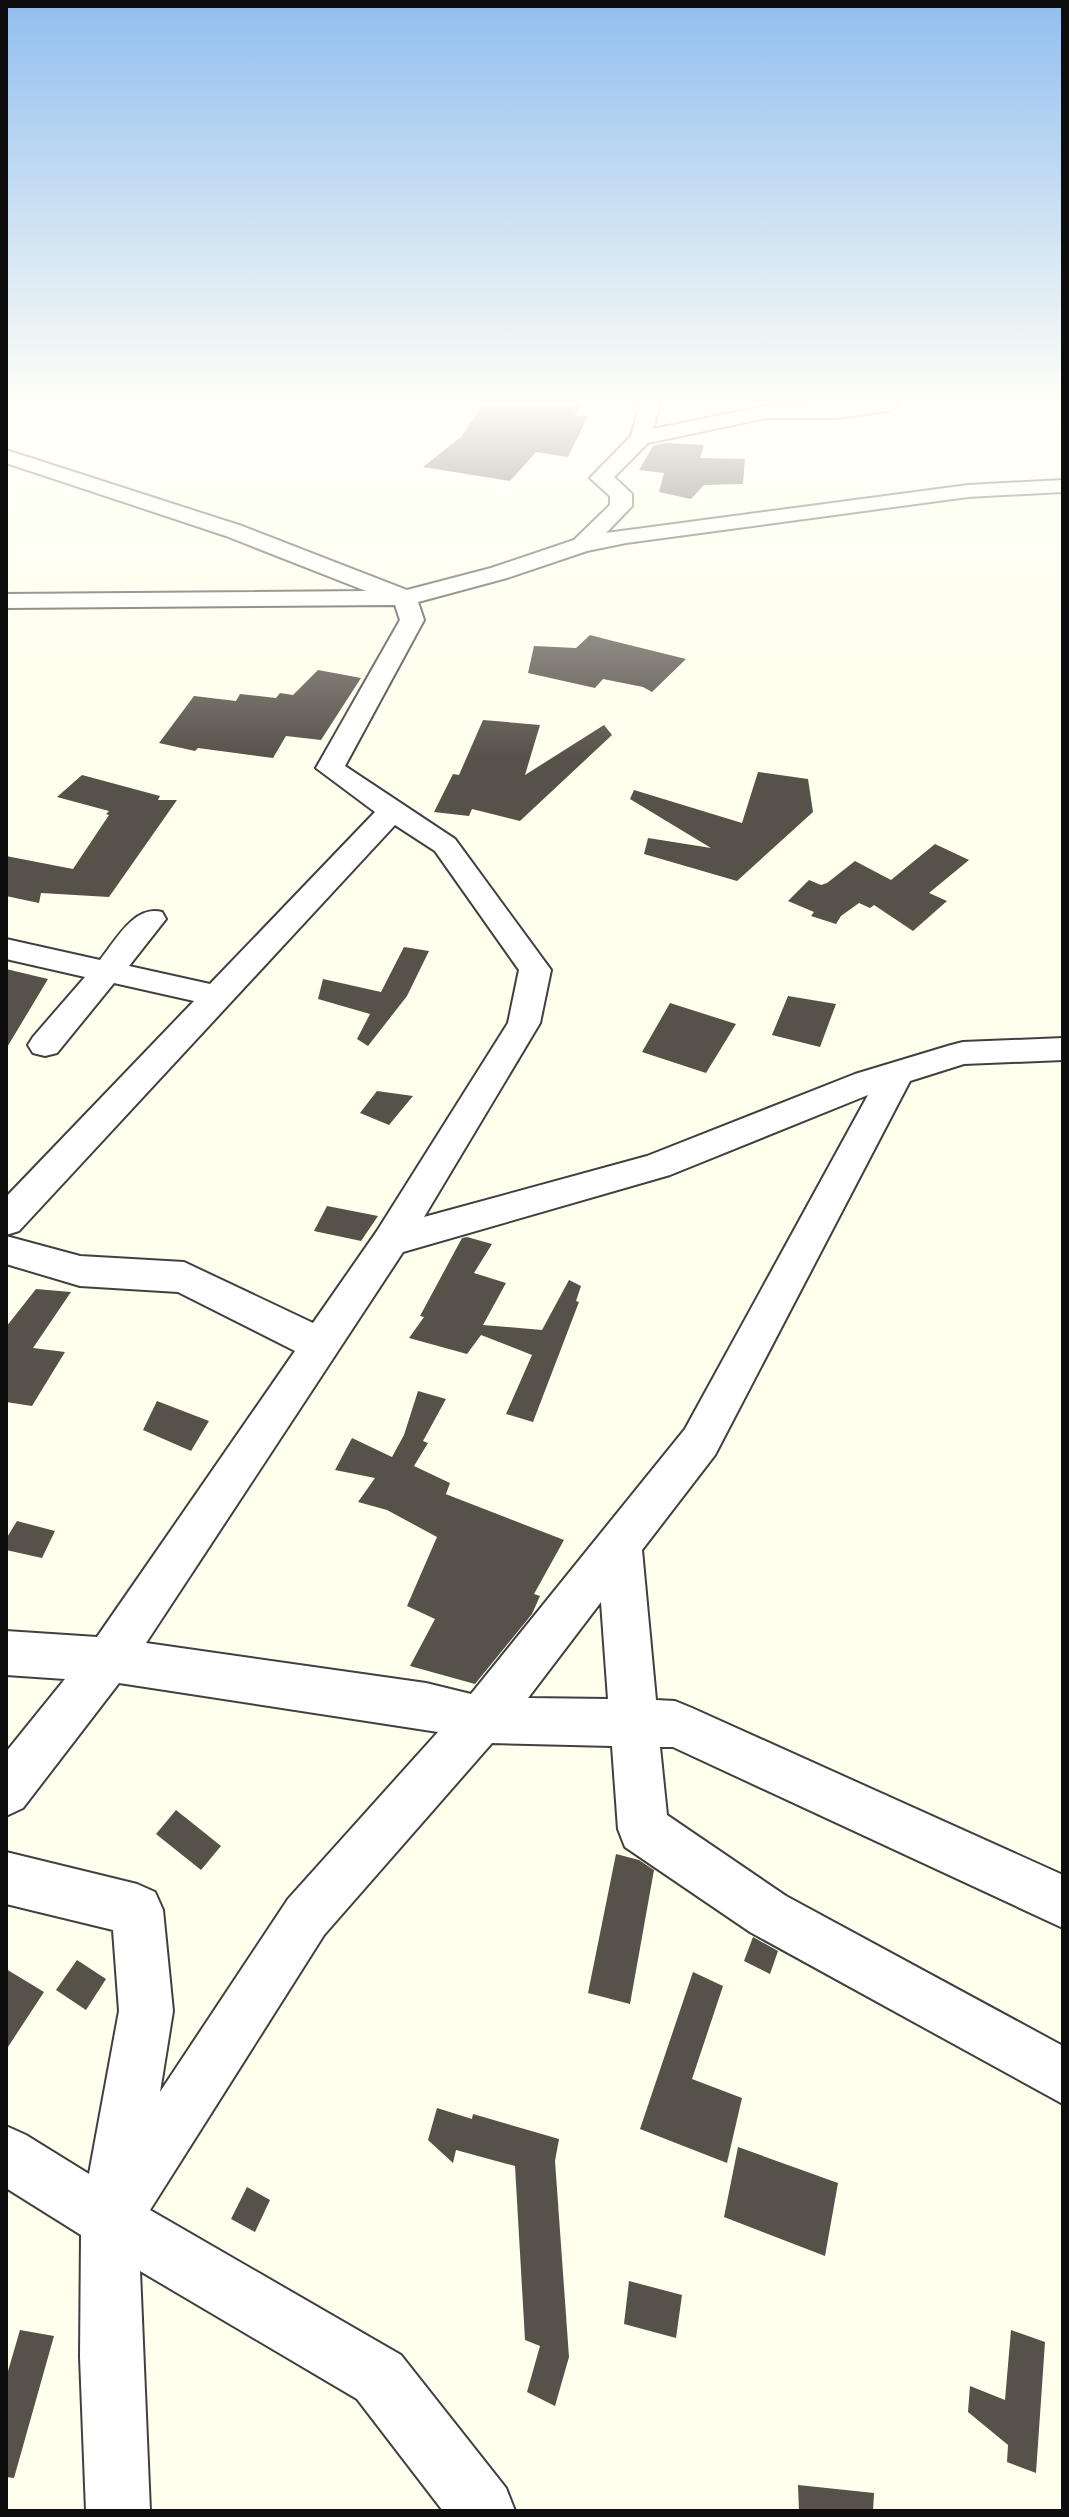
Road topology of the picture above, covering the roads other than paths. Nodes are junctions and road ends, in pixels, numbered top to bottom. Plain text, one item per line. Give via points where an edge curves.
1 (208, 522) edge
2 (603, 522) edge
3 (727, 522) edge
4 (582, 545) junction
5 (6, 601) edge
6 (409, 609) junction
7 (392, 811) junction
8 (151, 919) dead end
9 (6, 949) edge
10 (107, 971) junction
11 (217, 996) junction
12 (45, 1045) dead end
13 (1063, 1049) edge
14 (897, 1073) junction
15 (6, 1221) edge
16 (390, 1241) junction
17 (6, 1250) edge
18 (320, 1345) junction
19 (619, 1545) junction
20 (6, 1653) edge
21 (109, 1660) junction
22 (481, 1720) junction
23 (633, 1723) junction
24 (6, 1791) edge
25 (6, 1878) edge
26 (1063, 1902) edge
27 (1063, 2076) edge
28 (6, 2155) edge
29 (110, 2220) junction
30 (118, 2511) edge
31 (483, 2511) edge

1 - 6 street
2 - 4 street
3 - 4 street
4 - 6 street
5 - 6 street
6 - 7 street via 330,768
7 - 11 street
7 - 16 street via 445,845 535,970 524,1023
8 - 10 street
9 - 10 street
10 - 11 street
10 - 12 street
11 - 15 street
13 - 14 street via 963,1053
14 - 16 street via 657,1166
14 - 19 street via 700,1442
16 - 18 street
17 - 18 street via 80,1271 184,1277
18 - 21 street
19 - 22 street
19 - 23 street
20 - 21 street
21 - 22 street via 426,1706
21 - 24 street
22 - 23 street
22 - 29 street via 306,1917
23 - 26 street via 675,1724
23 - 27 street via 643,1829 768,1914
25 - 29 street via 137,1910 146,2011
28 - 29 street
29 - 30 street
29 - 31 street via 379,2377

